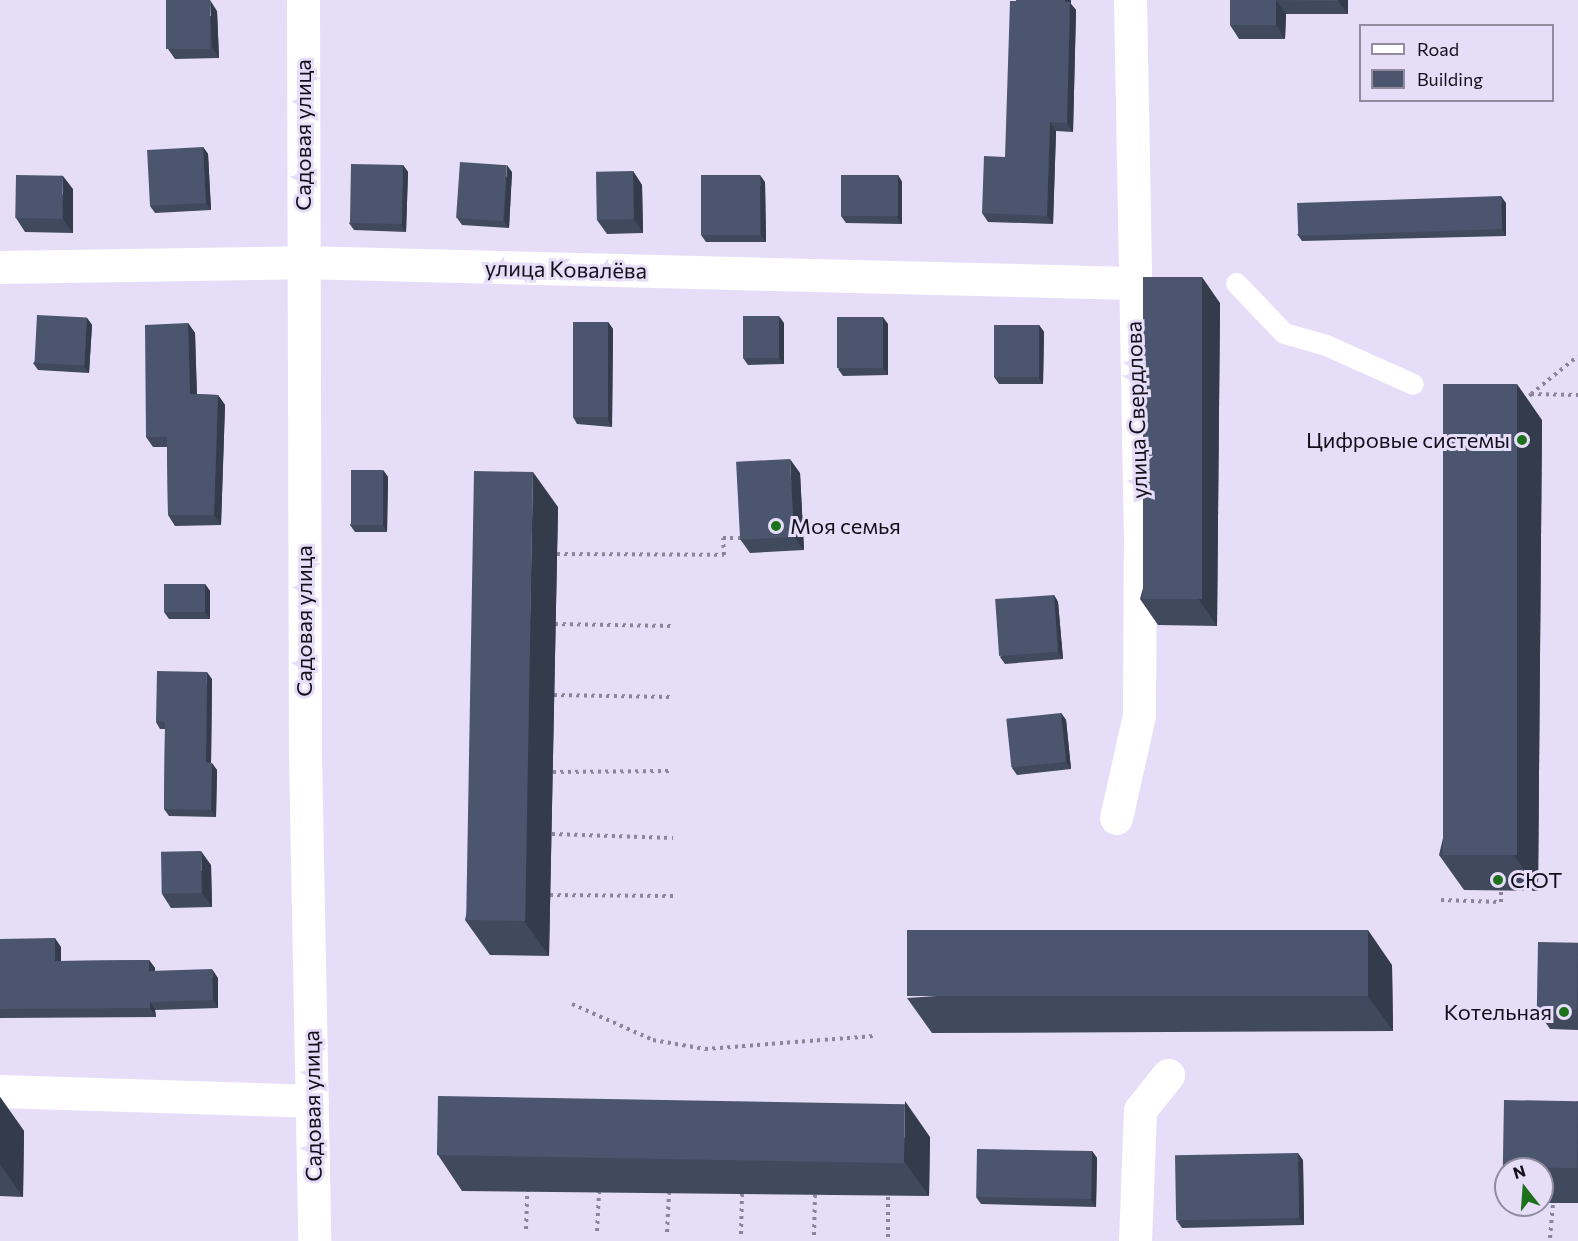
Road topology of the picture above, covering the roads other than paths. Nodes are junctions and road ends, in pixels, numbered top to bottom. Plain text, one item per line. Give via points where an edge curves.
1 (303, 0) edge
2 (1130, 0) edge
3 (302, 262) junction
4 (0, 267) edge
5 (1132, 283) junction
6 (1236, 284) dead end
7 (1413, 384) dead end
8 (1116, 818) dead end
9 (1168, 1074) dead end
10 (0, 1091) edge
11 (312, 1101) junction
12 (314, 1241) edge
13 (1135, 1241) edge

1 - 3 street, Садовая улица
2 - 5 street, улица Свердлова
3 - 4 street, улица Ковалёва
3 - 5 street, улица Ковалёва
3 - 11 street, Садовая улица
5 - 8 street, улица Свердлова via 1140,540 1139,715
6 - 7 lane via 1284,333 1326,345
9 - 13 street via 1140,1110
10 - 11 street
11 - 12 street, Садовая улица

